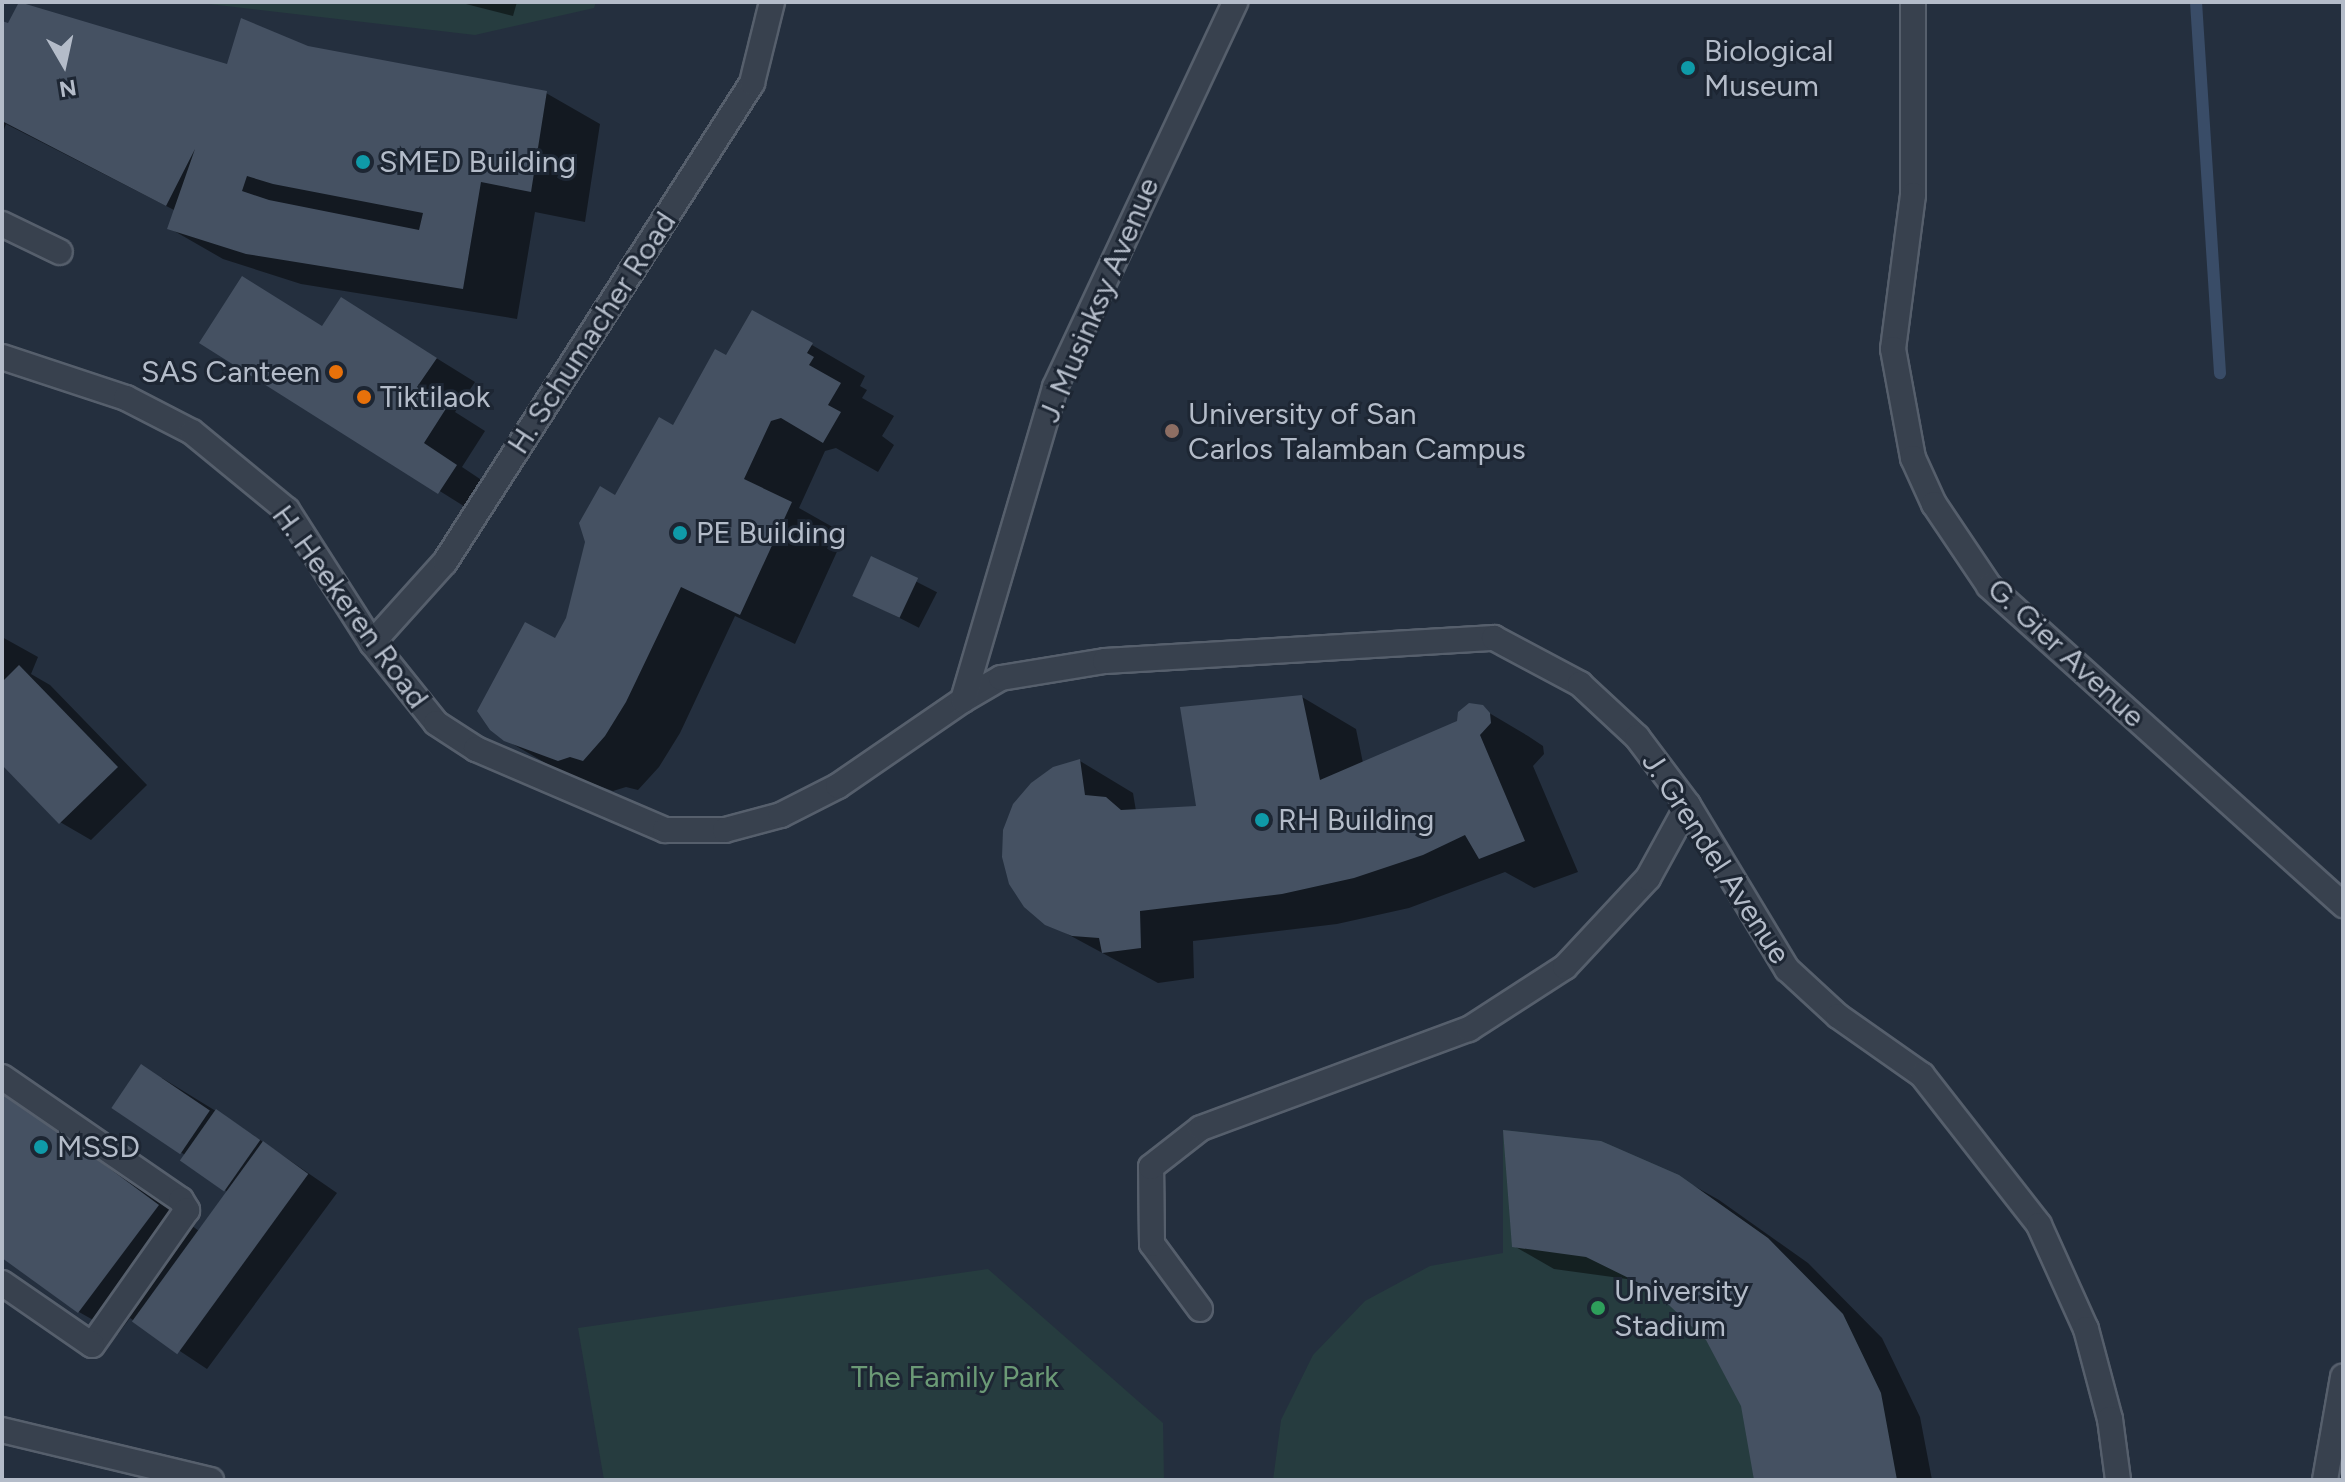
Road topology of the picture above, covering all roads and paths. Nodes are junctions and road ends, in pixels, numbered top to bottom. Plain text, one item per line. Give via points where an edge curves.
1 (772, 2) edge
2 (1235, 2) edge
3 (1913, 2) edge
4 (2, 224) edge
5 (60, 252) dead end
6 (2, 357) edge
7 (372, 643) junction
8 (963, 700) junction
9 (1688, 805) junction
10 (2343, 905) edge
11 (2, 1077) edge
12 (2, 1283) edge
13 (1200, 1309) dead end
14 (2343, 1377) edge
15 (2, 1430) edge
16 (211, 1480) edge
17 (2118, 1480) edge
18 (2325, 1480) edge

1 - 7 lane, H. Schumacher Road via 752,83 445,562
2 - 8 lane, J. Musinksy Avenue via 1055,387
3 - 10 lane, G. Gier Avenue via 1913,195 1893,349 1913,458 1934,504 1989,586
4 - 5 lane
6 - 7 lane, H. Heekeren Road via 126,398 192,432 287,510
7 - 8 lane, H. Heekeren Road via 436,723 476,749 665,830 725,830 781,815 838,786
8 - 9 lane, J. Grendel Avenue via 1001,678 1105,661 1494,638 1580,684 1637,737
9 - 13 lane via 1648,878 1565,967 1469,1029 1201,1128 1151,1167 1152,1244
9 - 17 lane, J. Grendel Avenue via 1787,969 1838,1016 1922,1075 2039,1225 2086,1329 2110,1419
11 - 12 lane via 181,1200 187,1210 92,1345
14 - 18 lane
15 - 16 lane

